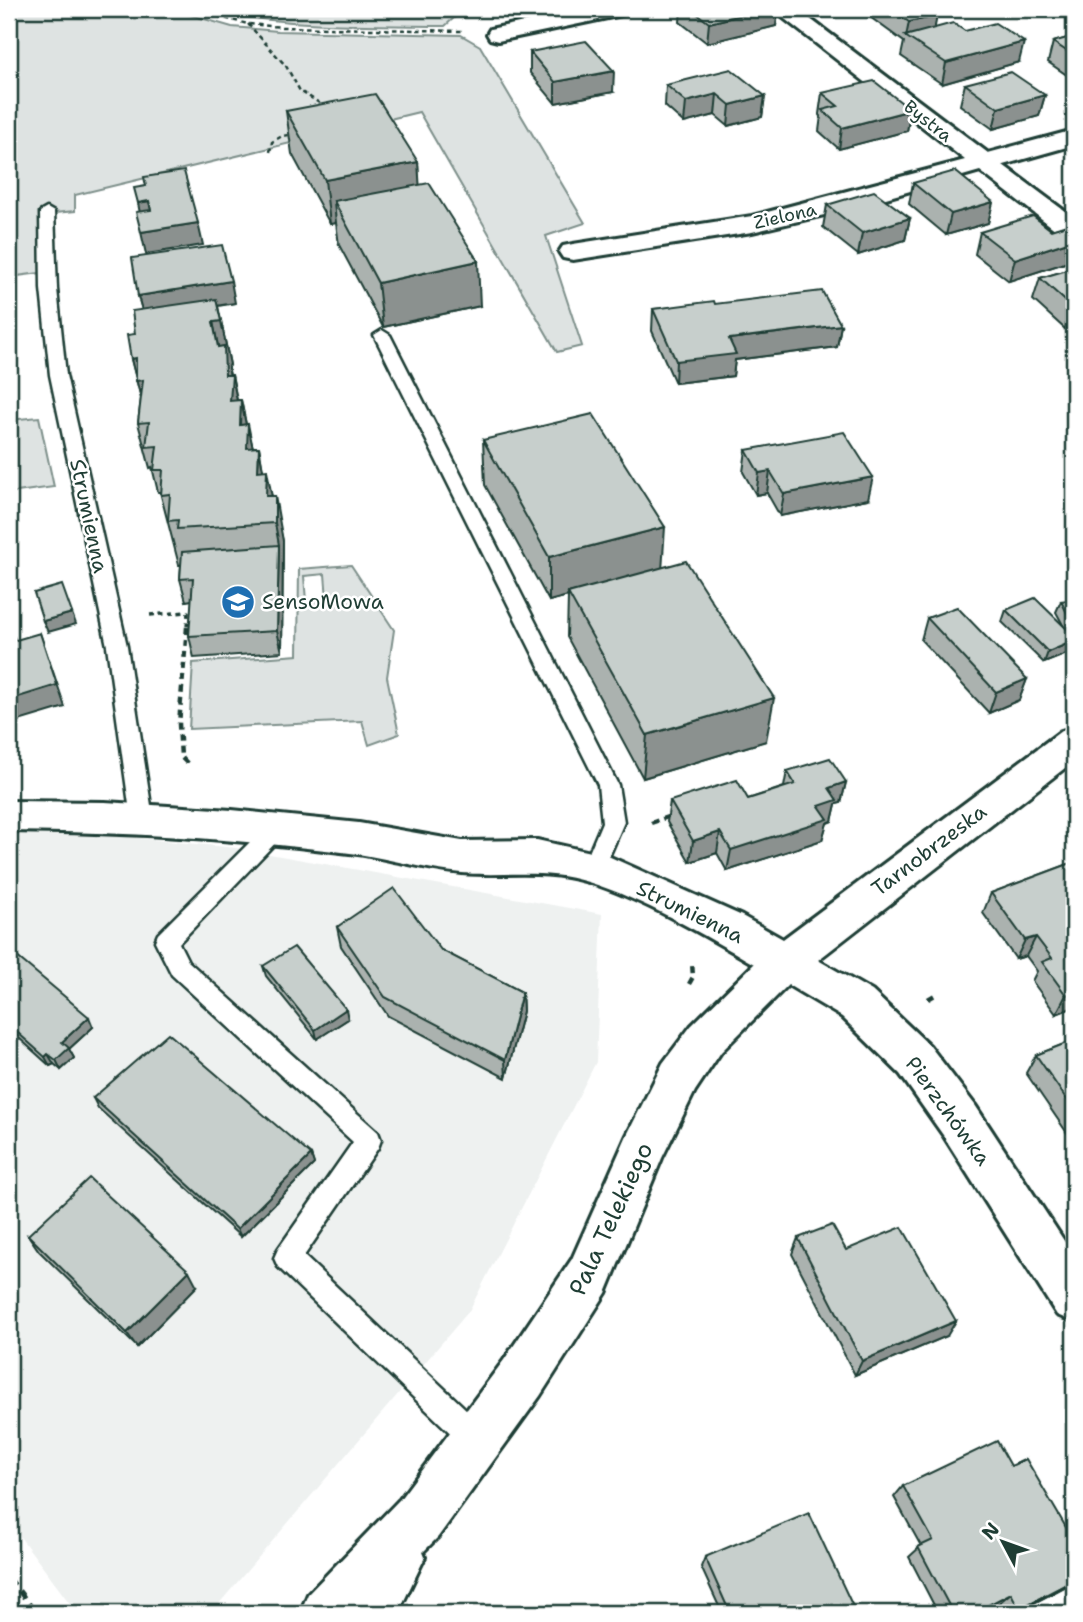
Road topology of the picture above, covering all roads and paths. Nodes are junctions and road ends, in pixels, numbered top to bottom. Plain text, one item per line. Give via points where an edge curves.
1 (187, 9) edge
2 (617, 9) edge
3 (783, 9) edge
4 (248, 24) junction
5 (498, 34) joint
6 (328, 109) edge
7 (301, 133) edge
8 (1074, 137) edge
9 (270, 152) dead end
10 (983, 163) junction
11 (47, 212) dead end
12 (1074, 231) edge
13 (573, 252) dead end
14 (382, 335) dead end
15 (164, 614) dead end
16 (1074, 741) edge
17 (189, 765) dead end
18 (675, 815) edge
19 (9, 816) edge
20 (142, 819) junction
21 (648, 824) dead end
22 (275, 830) junction
23 (594, 867) junction
24 (688, 955) dead end
25 (785, 961) junction
26 (687, 990) dead end
27 (935, 995) dead end
28 (928, 999) dead end
29 (1074, 1298) edge
30 (479, 1440) junction
31 (419, 1518) junction
32 (9, 1578) edge
33 (36, 1613) edge
34 (327, 1613) edge
35 (369, 1613) edge

1 - 4 path
2 - 5 street
3 - 10 street, Bystra
4 - 5 path
4 - 6 path via 286,66 300,91
7 - 9 path via 272,142
8 - 10 street, Zielona
10 - 12 street, Bystra
10 - 13 street, Zielona via 752,224
11 - 20 lane, Strumienna via 58,375 117,646
14 - 23 lane via 608,785 613,822
15 - 17 path via 188,612 179,724 181,757
16 - 25 street, Tarnobrzeska
18 - 21 path
19 - 20 street, Strumienna
20 - 22 street, Strumienna
22 - 23 street, Strumienna via 462,857 537,856
22 - 30 lane via 166,941 180,968 369,1139 287,1258
23 - 25 street, Strumienna via 717,922
24 - 26 path via 693,977
25 - 29 street, Pierzchówka via 857,1004 915,1060
25 - 30 street, Pala Telekiego via 706,1039 678,1077 589,1276
27 - 28 path
30 - 31 street, Pala Telekiego
31 - 34 street, Pala Telekiego
31 - 35 street, Pala Telekiego
32 - 33 path

